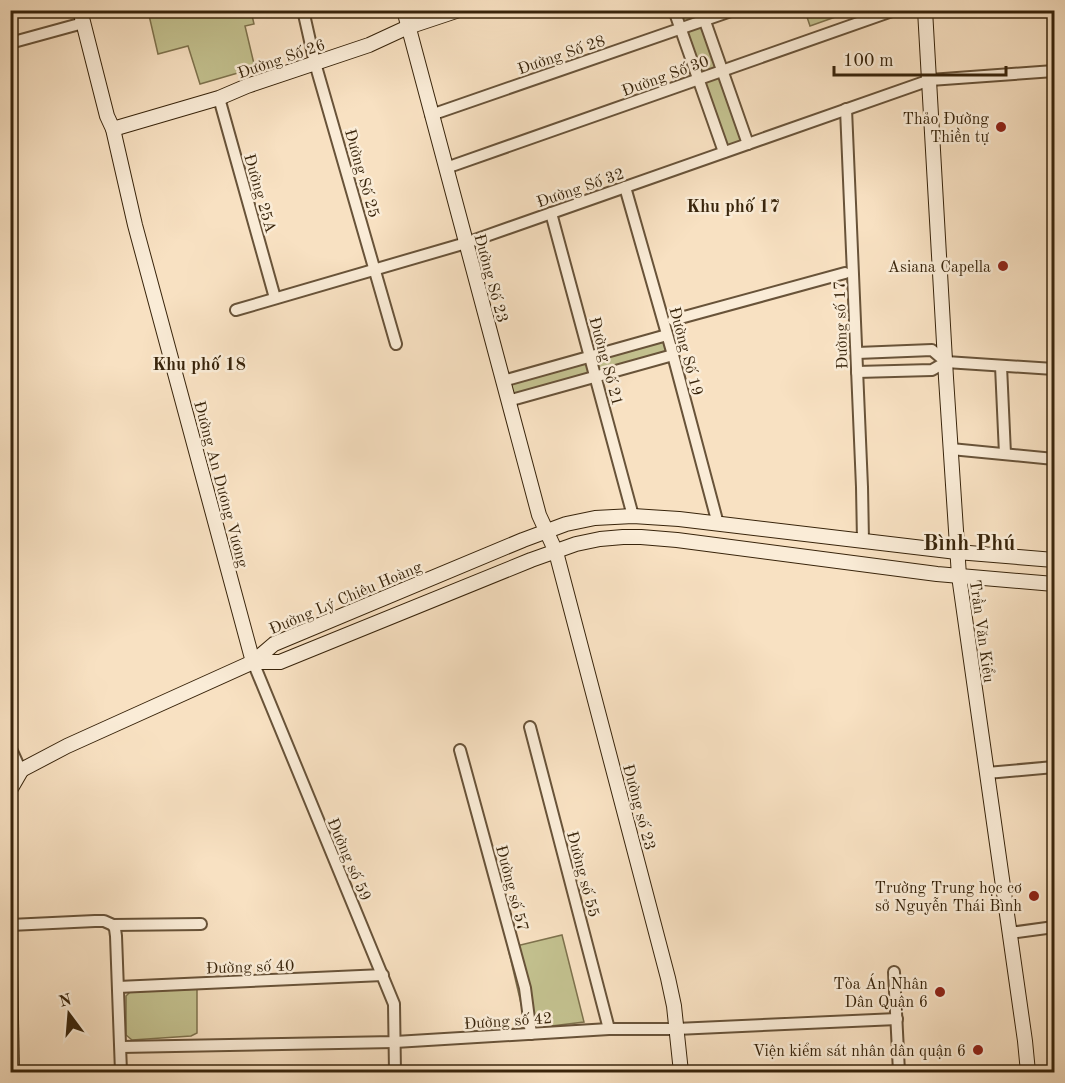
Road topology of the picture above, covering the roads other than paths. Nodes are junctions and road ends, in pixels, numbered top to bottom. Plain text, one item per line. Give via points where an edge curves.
1 (303, 10) edge
2 (404, 10) edge
3 (459, 10) edge
4 (674, 10) edge
5 (735, 10) edge
6 (896, 10) edge
7 (926, 10) edge
8 (703, 16) edge
9 (81, 17) edge
10 (408, 27) junction
11 (680, 29) junction
12 (10, 43) edge
13 (315, 63) junction
14 (1054, 70) edge
15 (722, 71) junction
16 (699, 80) junction
17 (930, 80) junction
18 (219, 98) junction
19 (846, 110) junction
20 (431, 115) junction
21 (112, 129) junction
22 (748, 144) junction
23 (724, 152) junction
24 (446, 168) junction
25 (626, 187) junction
26 (551, 213) junction
27 (466, 243) junction
28 (375, 268) junction
29 (845, 273) dead end
30 (275, 298) junction
31 (236, 310) dead end
32 (673, 320) dead end
33 (667, 335) junction
34 (396, 344) dead end
35 (857, 353) junction
36 (673, 355) junction
37 (591, 357) junction
38 (946, 362) junction
39 (1001, 366) junction
40 (1054, 369) edge
41 (857, 372) junction
42 (596, 376) junction
43 (503, 381) junction
44 (508, 401) junction
45 (951, 449) junction
46 (1005, 454) junction
47 (1054, 459) edge
48 (633, 516) junction
49 (718, 524) junction
50 (547, 531) junction
51 (863, 540) junction
52 (556, 552) junction
53 (957, 552) junction
54 (1054, 560) edge
55 (959, 576) junction
56 (1054, 584) edge
57 (253, 662) junction
58 (530, 727) dead end
59 (10, 747) edge
60 (460, 750) dead end
61 (1054, 767) edge
62 (987, 773) junction
63 (16, 774) edge
64 (10, 790) edge
65 (201, 924) dead end
66 (10, 925) edge
67 (113, 925) junction
68 (1054, 927) edge
69 (1010, 933) junction
70 (10, 966) edge
71 (894, 972) dead end
72 (382, 975) junction
73 (118, 987) junction
74 (897, 1019) junction
75 (609, 1029) junction
76 (676, 1029) junction
77 (531, 1035) junction
78 (394, 1042) junction
79 (121, 1047) junction
80 (12, 1072) edge
81 (121, 1072) edge
82 (395, 1072) edge
83 (681, 1072) edge
84 (899, 1072) edge
85 (1028, 1072) edge

1 - 13 street, Đường Số 25
2 - 10 main road, Đường Số 23
3 - 10 main road, Đường Số 26
4 - 11 street
5 - 8 street, Đường Số 28
6 - 15 street, Đường Số 30
7 - 17 main road, Trần Văn Kiểu
8 - 11 street, Đường Số 28
8 - 15 street
9 - 12 street
9 - 21 main road, Đường An Dương Vương
10 - 13 main road, Đường Số 26
10 - 20 main road, Đường Số 23
11 - 16 street
11 - 20 street, Đường Số 28
13 - 18 main road, Đường Số 26
13 - 28 street, Đường Số 25
14 - 17 street
15 - 16 street, Đường Số 30
15 - 22 street
16 - 23 street
16 - 24 street, Đường Số 30
17 - 19 street, Đường Số 32
17 - 38 main road, Trần Văn Kiểu
18 - 21 main road, Đường Số 26
18 - 30 street, Đường 25A
19 - 22 street, Đường Số 32
19 - 35 street, Đường số 17
20 - 24 main road, Đường Số 23
21 - 57 main road, Đường An Dương Vương
22 - 23 street, Đường Số 32
23 - 25 street, Đường Số 32
24 - 27 main road, Đường Số 23
25 - 26 street, Đường Số 32
25 - 33 street, Đường Số 19
26 - 27 street, Đường Số 32
26 - 37 street, Đường Số 21
27 - 28 street, Đường Số 32
27 - 43 main road, Đường Số 23
28 - 30 street, Đường Số 32
28 - 34 street, Đường Số 25
29 - 32 street
30 - 31 street, Đường Số 32
33 - 36 street, Đường Số 19
33 - 37 street
35 - 38 street via 932,350
35 - 41 street, Đường số 17
36 - 42 street
36 - 49 street, Đường Số 19
37 - 42 street, Đường Số 21
37 - 43 street
38 - 39 street
38 - 41 street via 932,370
38 - 45 main road, Trần Văn Kiểu
39 - 40 street
39 - 46 street
41 - 51 street, Đường số 17
42 - 44 street
42 - 48 street, Đường Số 21
43 - 44 main road, Đường Số 23
44 - 50 main road, Đường Số 23
45 - 46 street
45 - 53 main road, Trần Văn Kiểu
46 - 47 street
48 - 49 main road, Đường Lý Chiêu Hoàng
48 - 50 main road, Đường Lý Chiêu Hoàng via 595,518
49 - 51 main road, Đường Lý Chiêu Hoàng
50 - 52 main road, Đường Số 23
50 - 57 main road, Đường Lý Chiêu Hoàng via 274,644
51 - 53 main road, Đường Lý Chiêu Hoàng
52 - 55 main road, Đường Lý Chiêu Hoàng via 600,539 640,537
52 - 57 main road, Đường Lý Chiêu Hoàng via 280,662
52 - 76 main road, Đường số 23 via 668,978
53 - 54 main road, Đường Lý Chiêu Hoàng
53 - 55 main road, Trần Văn Kiểu
55 - 56 main road, Đường Lý Chiêu Hoàng
55 - 62 main road, Trần Văn Kiểu
57 - 63 main road via 67,746
57 - 72 street, Đường số 59
58 - 75 street, Đường số 55
59 - 63 street
60 - 77 street, Đường số 57 via 525,988
61 - 62 street
62 - 69 main road, Trần Văn Kiểu
63 - 64 main road
65 - 67 street
66 - 67 street via 95,921
67 - 73 street
68 - 69 street
69 - 85 main road, Trần Văn Kiểu
70 - 80 main road
71 - 74 street
72 - 73 street, Đường số 40
72 - 78 street, Đường số 59 via 394,1004
73 - 79 street
74 - 76 street, Đường số 42
74 - 84 street
75 - 76 street, Đường số 42
75 - 77 street, Đường số 42
76 - 83 main road, Đường số 23
77 - 78 street, Đường số 42
78 - 79 street, Đường số 42
78 - 82 street, Đường số 59
79 - 81 street

